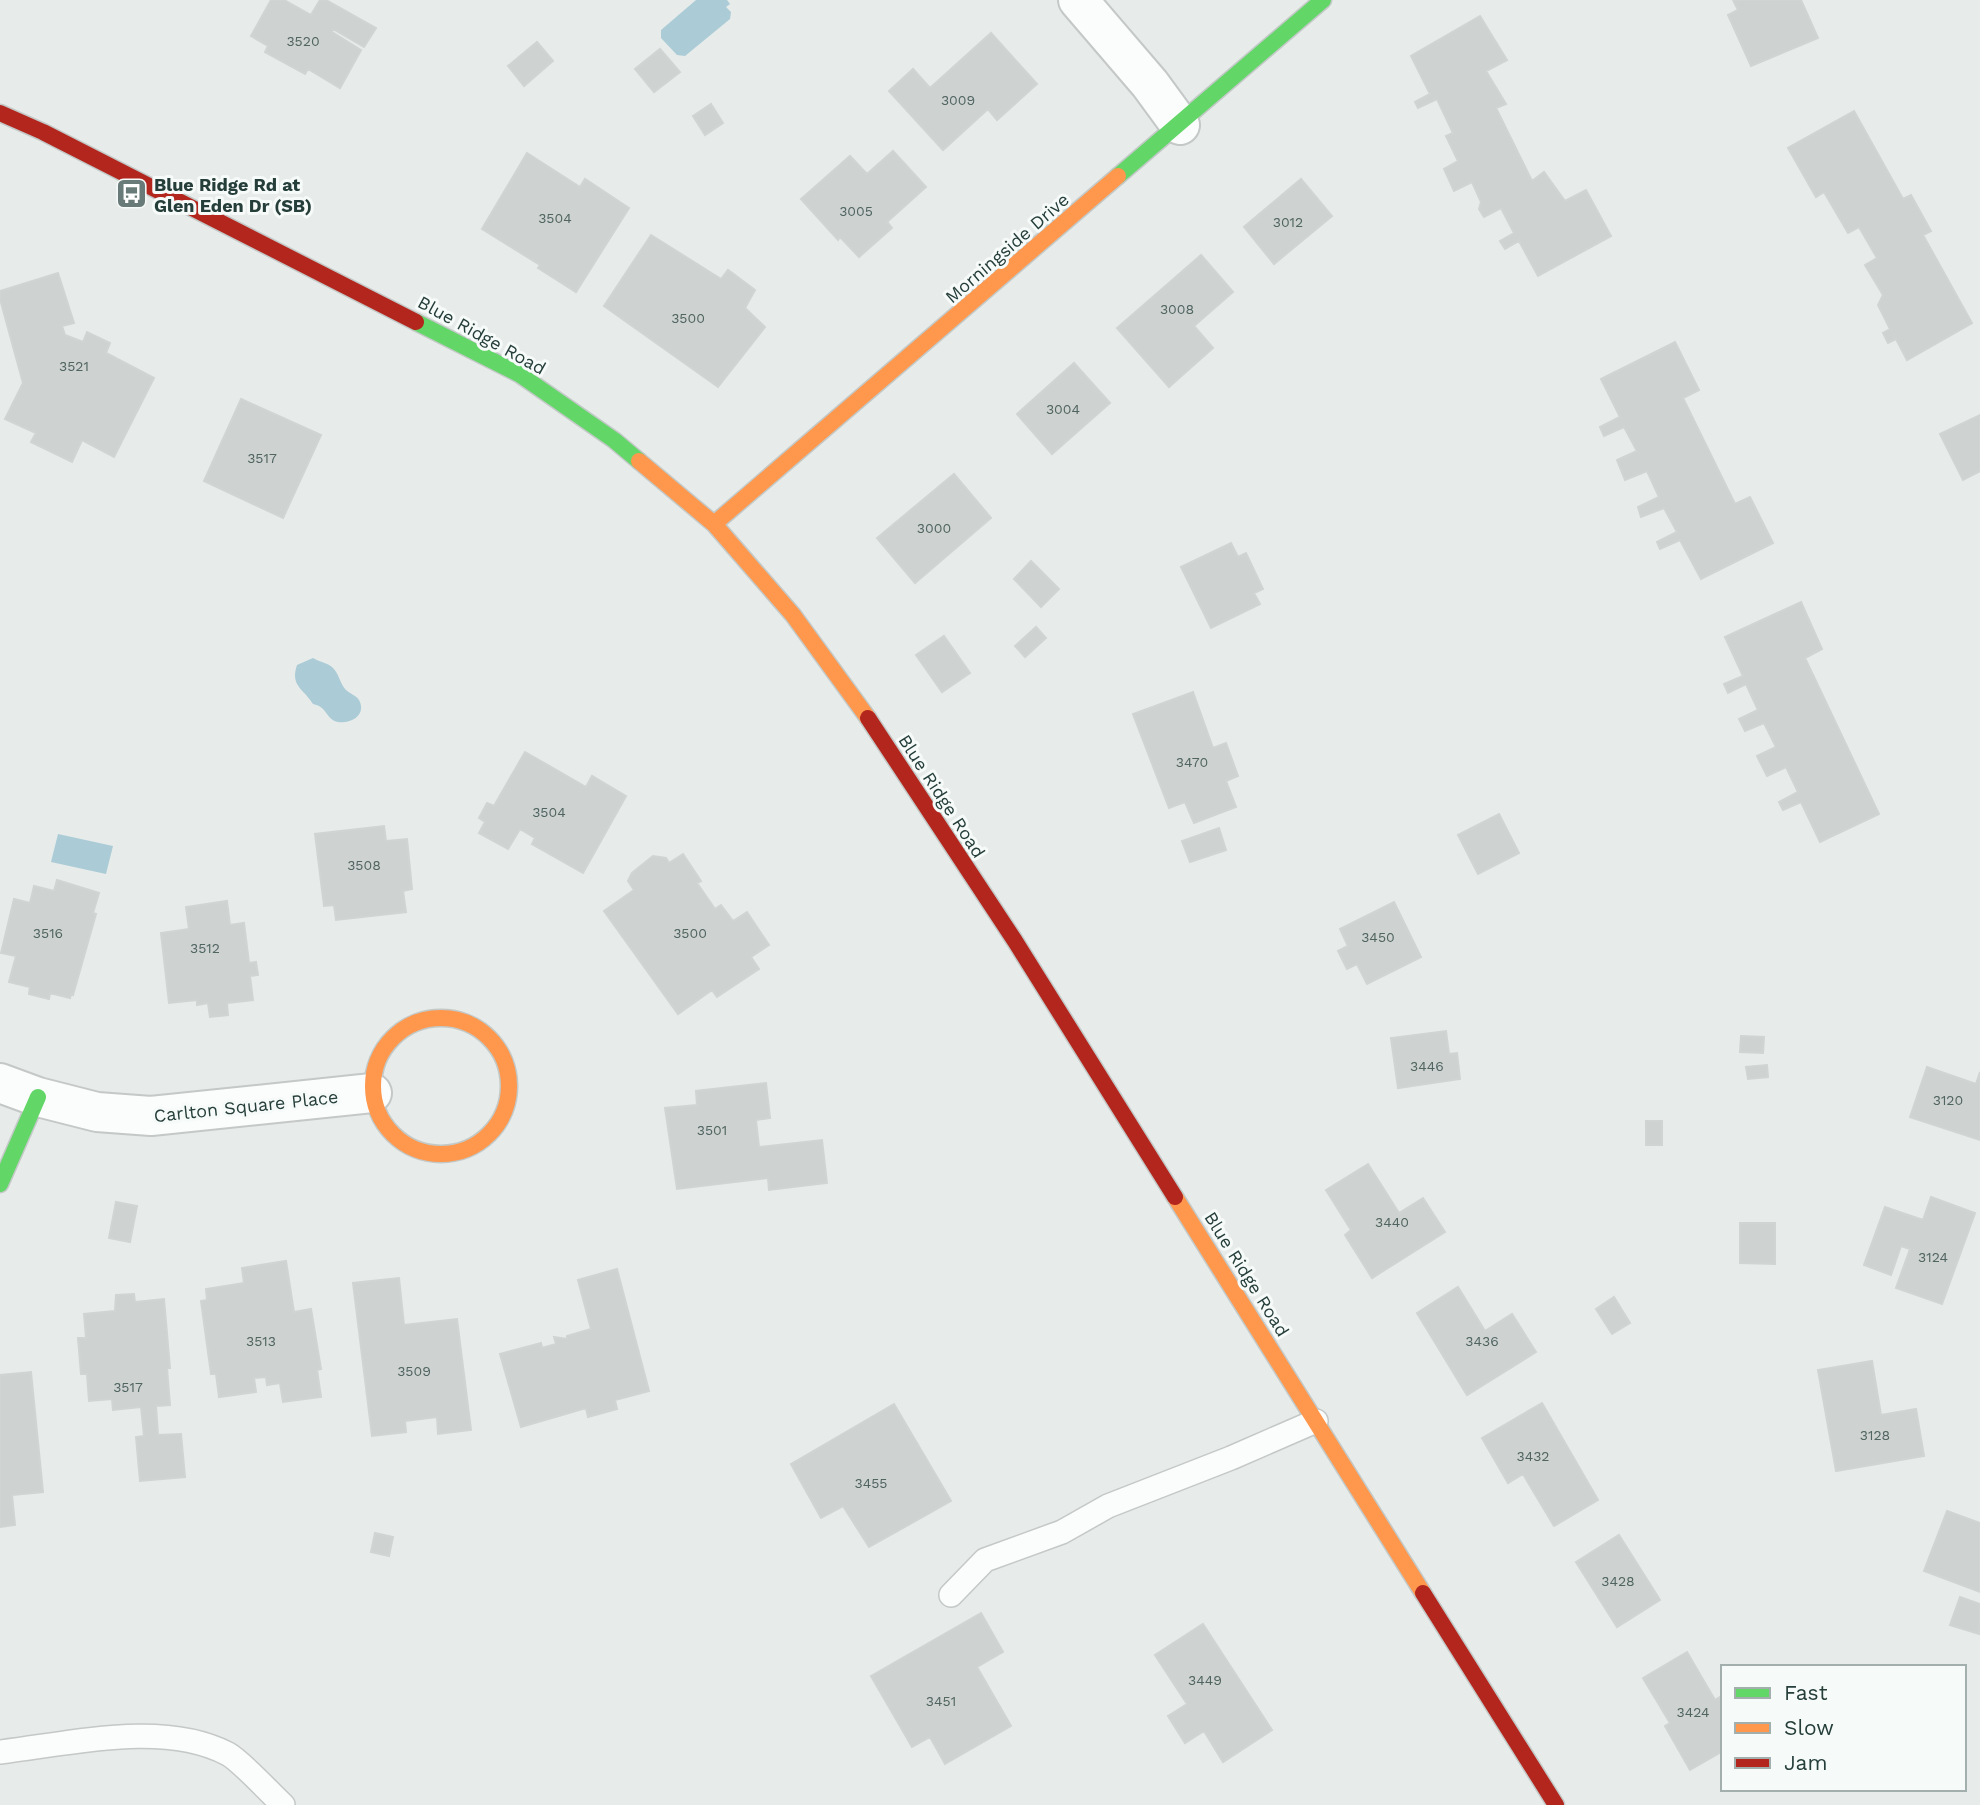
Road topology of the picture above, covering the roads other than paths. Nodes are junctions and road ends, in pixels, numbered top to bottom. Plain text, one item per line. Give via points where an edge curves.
1 (1078, 0) edge
2 (1324, 0) edge
3 (0, 113) edge
4 (1180, 125) junction
5 (714, 524) junction
6 (0, 1083) edge
7 (372, 1093) junction
8 (38, 1097) junction
9 (0, 1184) edge
10 (1316, 1421) junction
11 (951, 1595) dead end
12 (0, 1752) edge
13 (283, 1805) edge
14 (1556, 1805) edge

1 - 4 street
2 - 4 main road, Morningside Drive
3 - 5 main road, Blue Ridge Road via 519,373 614,440
4 - 5 main road, Morningside Drive
5 - 10 main road, Blue Ridge Road via 793,615 878,734 1015,941
6 - 8 street, Carlton Square Place
7 - 7 main road via 374,1070 383,1049 398,1032 418,1021 441,1017 484,1032 499,1049 508,1070 509,1093 492,1133 474,1147 452,1154 430,1154 391,1134 378,1115
7 - 8 street, Carlton Square Place via 151,1116 97,1112
8 - 9 main road
10 - 11 lane via 1108,1506 1062,1532 985,1560
10 - 14 main road, Blue Ridge Road
12 - 13 lane via 136,1736 182,1738 229,1755

